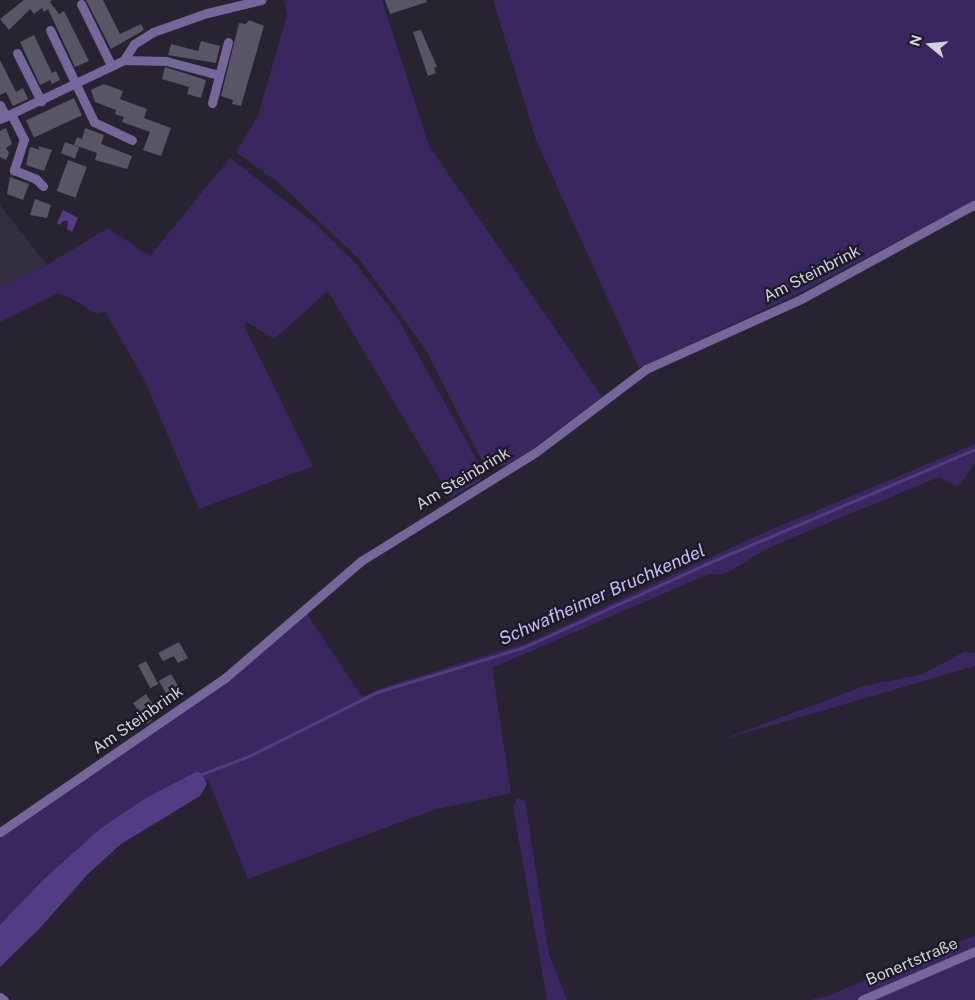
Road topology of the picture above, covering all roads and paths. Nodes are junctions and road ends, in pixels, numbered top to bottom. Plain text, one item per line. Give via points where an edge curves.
1 (261, 0) edge
2 (81, 4) dead end
3 (50, 30) dead end
4 (228, 42) dead end
5 (17, 53) dead end
6 (124, 60) junction
7 (111, 65) junction
8 (219, 75) junction
9 (77, 85) junction
10 (41, 100) junction
11 (212, 103) dead end
12 (0, 105) edge
13 (6, 117) edge
14 (132, 140) dead end
15 (43, 186) dead end
16 (975, 204) edge
17 (0, 832) edge
18 (975, 951) edge
19 (0, 997) edge
20 (4, 1000) edge
21 (862, 1000) edge

1 - 6 street via 207,13 153,32 134,44
2 - 7 street
3 - 9 street
4 - 8 street
5 - 10 street
6 - 7 street
6 - 8 street via 166,61
7 - 9 street
8 - 11 street
9 - 10 street
9 - 14 street via 94,122
10 - 13 street
12 - 13 street
13 - 15 street via 24,139 14,170 36,179
16 - 17 street, Am Steinbrink via 801,299 646,369 536,452 361,561 224,678
18 - 21 street, Bonertstraße
19 - 20 street

